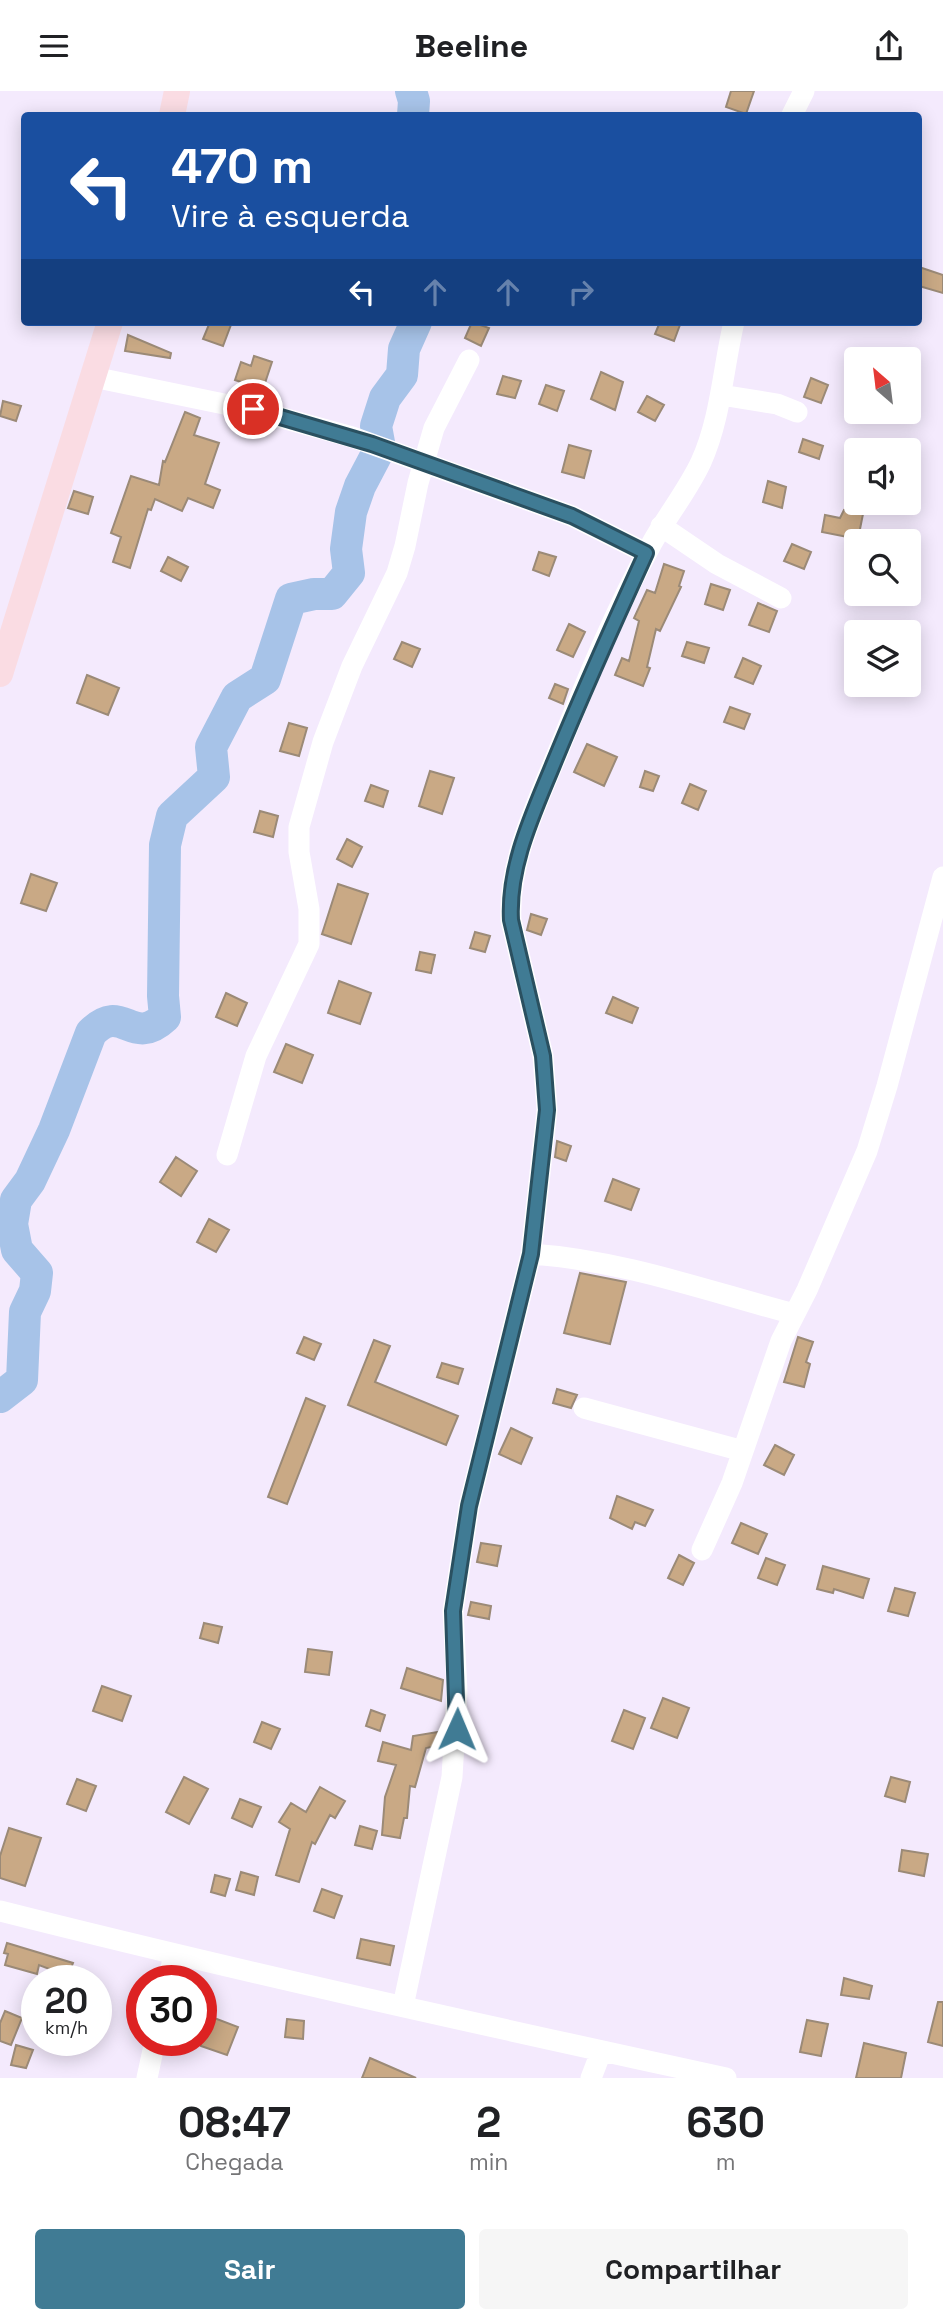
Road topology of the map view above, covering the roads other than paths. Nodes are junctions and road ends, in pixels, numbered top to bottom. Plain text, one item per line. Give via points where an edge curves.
1 (177, 91) edge
2 (804, 91) edge
3 (173, 112) edge
4 (794, 112) edge
5 (109, 326) edge
6 (733, 326) edge
7 (469, 360) dead end
8 (93, 377) junction
9 (721, 395) junction
10 (796, 412) dead end
11 (423, 462) junction
12 (661, 526) junction
13 (646, 553) junction
14 (781, 598) dead end
15 (0, 674) edge
16 (943, 877) edge
17 (227, 1155) dead end
18 (531, 1254) junction
19 (794, 1314) junction
20 (584, 1408) dead end
21 (743, 1451) junction
22 (702, 1550) dead end
23 (0, 1911) edge
24 (174, 1955) junction
25 (172, 1965) edge
26 (403, 2006) junction
27 (601, 2052) junction
28 (152, 2056) edge
29 (147, 2078) edge
30 (592, 2078) edge
31 (726, 2078) edge

1 - 3 main road
2 - 4 street
5 - 8 main road
6 - 9 street
7 - 11 street via 434,428
8 - 11 street via 253,409
8 - 15 main road
9 - 10 street via 765,401
9 - 12 street via 700,464
11 - 13 street via 572,516
11 - 17 street via 397,573 352,666 323,742 299,827 309,944 256,1056
12 - 13 street
12 - 14 street via 717,564
13 - 18 street via 534,811 510,899 547,1091
16 - 19 street via 867,1151
18 - 19 street via 628,1268
18 - 26 street via 469,1506 453,1611 457,1692 452,1777
19 - 21 street via 780,1341
20 - 21 street
21 - 22 street
23 - 24 street
24 - 25 street
24 - 26 street
26 - 27 street
27 - 30 street
27 - 31 street
28 - 29 street

